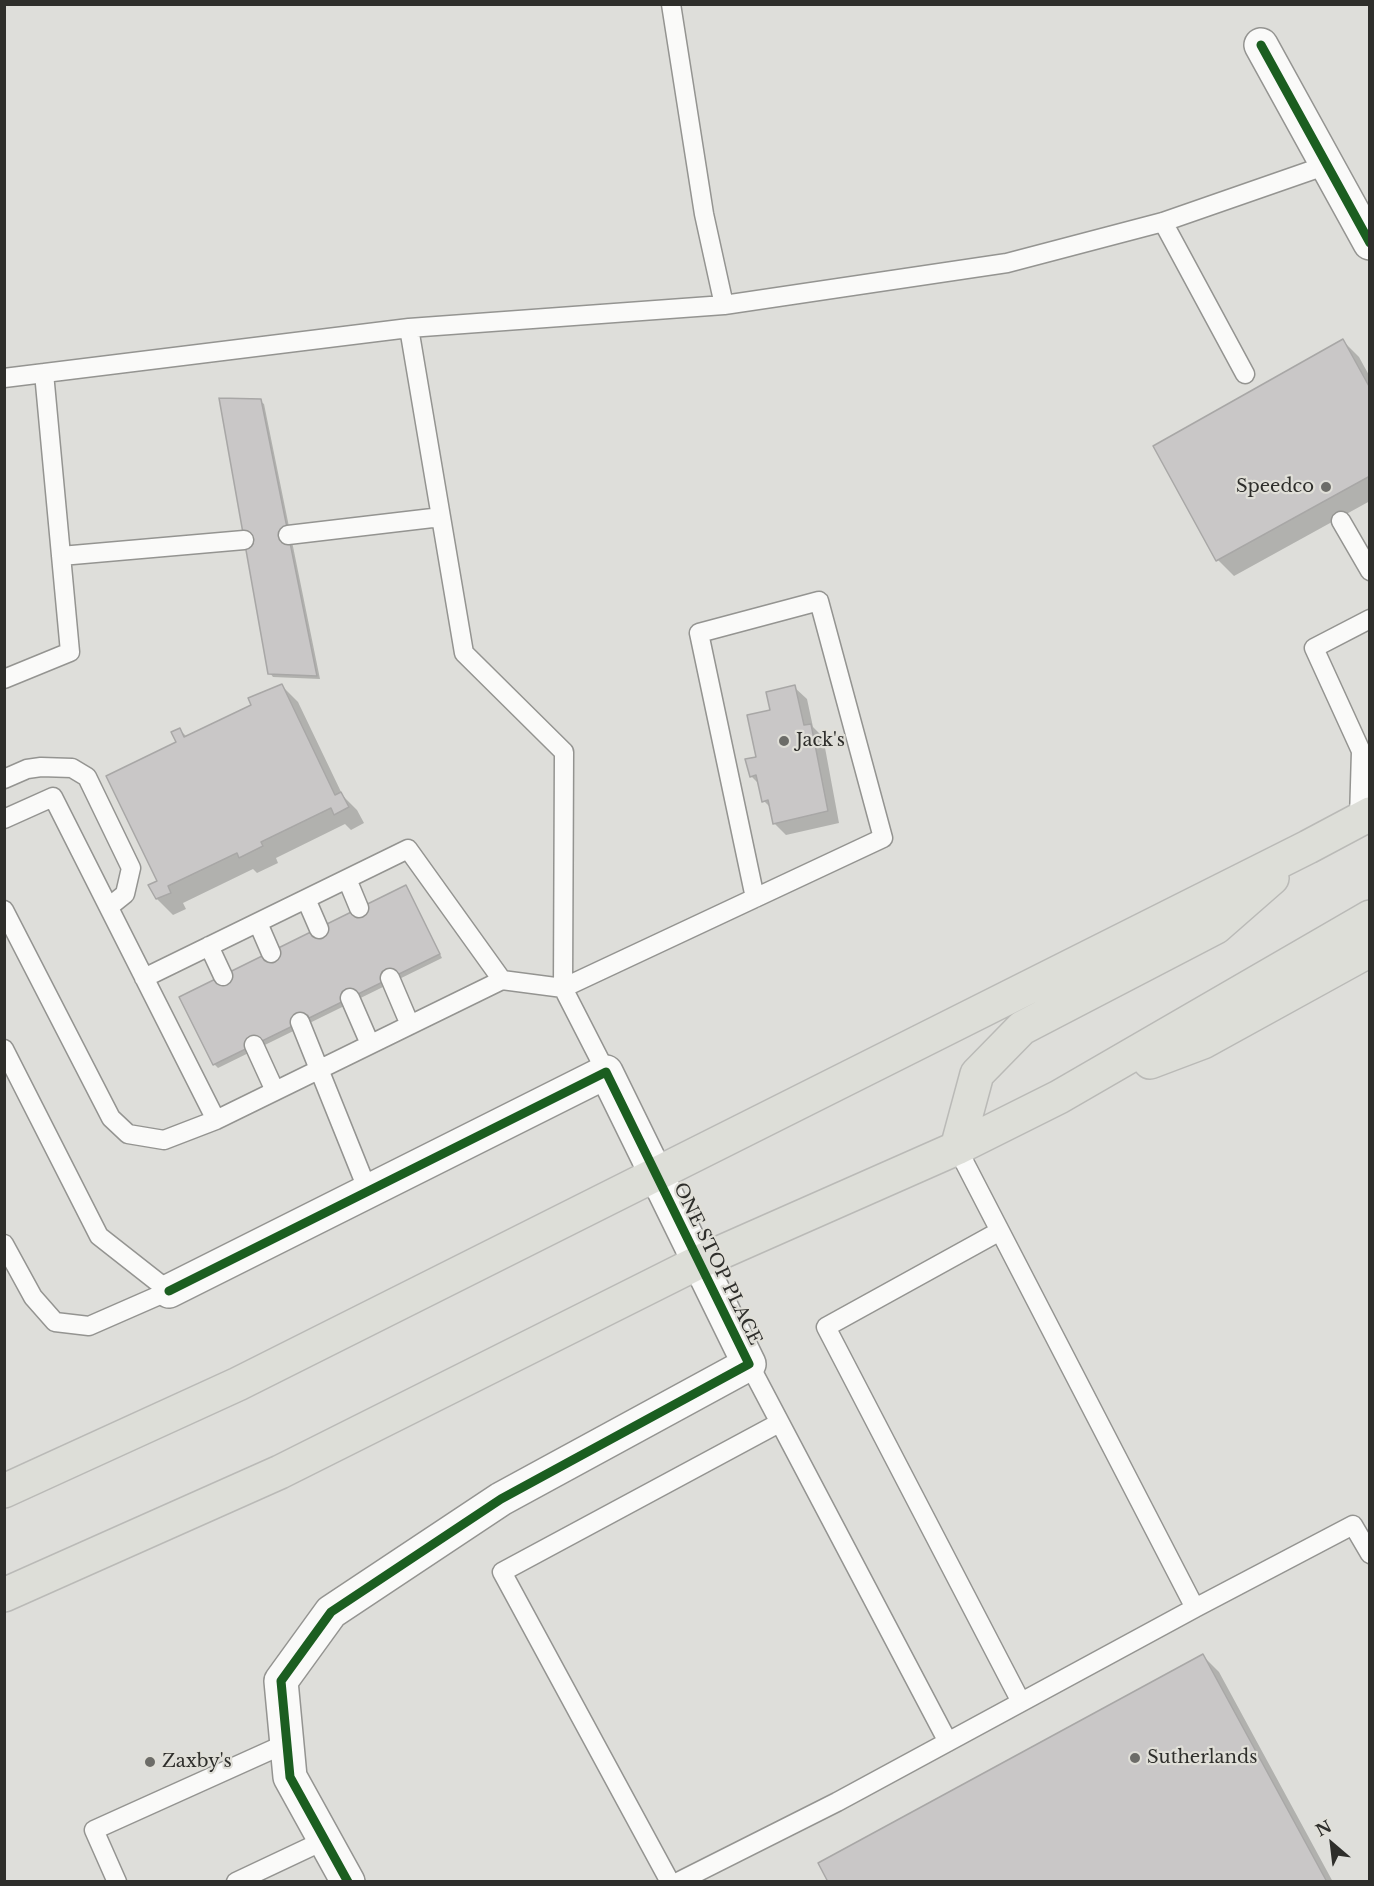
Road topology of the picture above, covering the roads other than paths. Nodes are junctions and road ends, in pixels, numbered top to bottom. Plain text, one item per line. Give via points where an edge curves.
1 (671, 4) edge
2 (1261, 45) dead end
3 (1327, 165) junction
4 (1163, 222) junction
5 (1370, 243) edge
6 (724, 305) junction
7 (408, 328) junction
8 (44, 373) junction
9 (1245, 374) dead end
10 (4, 378) edge
11 (441, 518) junction
12 (1341, 521) dead end
13 (288, 535) dead end
14 (244, 540) dead end
15 (61, 556) junction
16 (1370, 571) edge
17 (1370, 619) edge
18 (4, 679) edge
19 (4, 779) edge
20 (1364, 817) edge
21 (4, 819) edge
22 (1308, 848) junction
23 (347, 879) junction
24 (755, 898) junction
25 (306, 899) junction
26 (110, 906) junction
27 (359, 909) dead end
28 (4, 910) edge
29 (1370, 917) edge
30 (258, 923) junction
31 (319, 929) dead end
32 (209, 946) junction
33 (1370, 950) edge
34 (271, 952) dead end
35 (223, 976) dead end
36 (144, 978) junction
37 (390, 978) dead end
38 (502, 980) junction
39 (562, 988) junction
40 (350, 998) dead end
41 (300, 1022) dead end
42 (410, 1025) junction
43 (370, 1044) junction
44 (254, 1045) dead end
45 (4, 1049) edge
46 (320, 1069) junction
47 (606, 1072) junction
48 (274, 1091) junction
49 (1059, 1097) junction
50 (216, 1120) junction
51 (957, 1148) junction
52 (655, 1176) junction
53 (368, 1191) junction
54 (1000, 1231) junction
55 (4, 1244) edge
56 (699, 1262) junction
57 (169, 1291) junction
58 (748, 1364) junction
59 (779, 1423) junction
60 (4, 1491) edge
61 (1370, 1554) edge
62 (4, 1595) edge
63 (1195, 1608) junction
64 (1021, 1702) junction
65 (948, 1742) junction
66 (287, 1743) junction
67 (325, 1840) junction
68 (117, 1881) edge
69 (237, 1881) edge
70 (348, 1881) edge
71 (670, 1881) edge
72 (678, 1881) edge

1 - 6 lane via 704,214
2 - 3 street
3 - 4 lane
3 - 5 street
4 - 6 lane via 1007,263
4 - 9 lane
6 - 7 lane
7 - 8 lane
7 - 11 lane
8 - 10 lane
8 - 15 lane
11 - 13 lane
11 - 39 lane via 464,653 564,753
12 - 16 lane
14 - 15 lane
15 - 18 lane via 70,652
17 - 20 lane via 1314,648 1361,751
19 - 26 lane via 41,767 72,768 87,777 130,868 125,894
20 - 22 main road
21 - 26 lane via 52,797
22 - 51 main road via 1216,927 1022,1028 977,1074
22 - 52 main road
23 - 25 lane
23 - 27 lane
23 - 38 lane via 408,849
24 - 24 lane via 883,838 819,601 699,633
24 - 39 lane
25 - 30 lane
25 - 31 lane
26 - 36 lane
28 - 50 lane via 111,1118 128,1134 164,1140
29 - 49 main road
30 - 32 lane
30 - 34 lane
32 - 35 lane
32 - 36 lane
33 - 49 main road via 1203,1042
36 - 50 lane
37 - 42 lane
38 - 39 lane
38 - 42 lane
39 - 47 lane
40 - 43 lane
41 - 46 lane
42 - 43 lane
43 - 46 lane
44 - 48 lane
45 - 57 lane via 99,1236
46 - 48 lane
46 - 53 lane
47 - 52 street, ONE STOP PLACE
47 - 53 street
48 - 50 lane
49 - 51 main road
51 - 54 lane
51 - 56 main road
52 - 56 street, ONE STOP PLACE
52 - 60 main road via 238,1384
53 - 57 street
54 - 63 lane
54 - 64 lane via 826,1327
55 - 57 lane via 33,1297 55,1323 89,1326
56 - 58 street, ONE STOP PLACE
56 - 62 main road via 280,1472
58 - 59 lane
58 - 66 street, ONE STOP PLACE via 501,1499 331,1612 281,1682
59 - 65 lane
59 - 71 lane via 502,1572
61 - 63 lane via 1353,1525
63 - 64 lane
64 - 65 lane
65 - 72 lane
66 - 67 street, ONE STOP PLACE via 290,1776
66 - 68 lane via 94,1830
67 - 69 lane
67 - 70 street, ONE STOP PLACE

